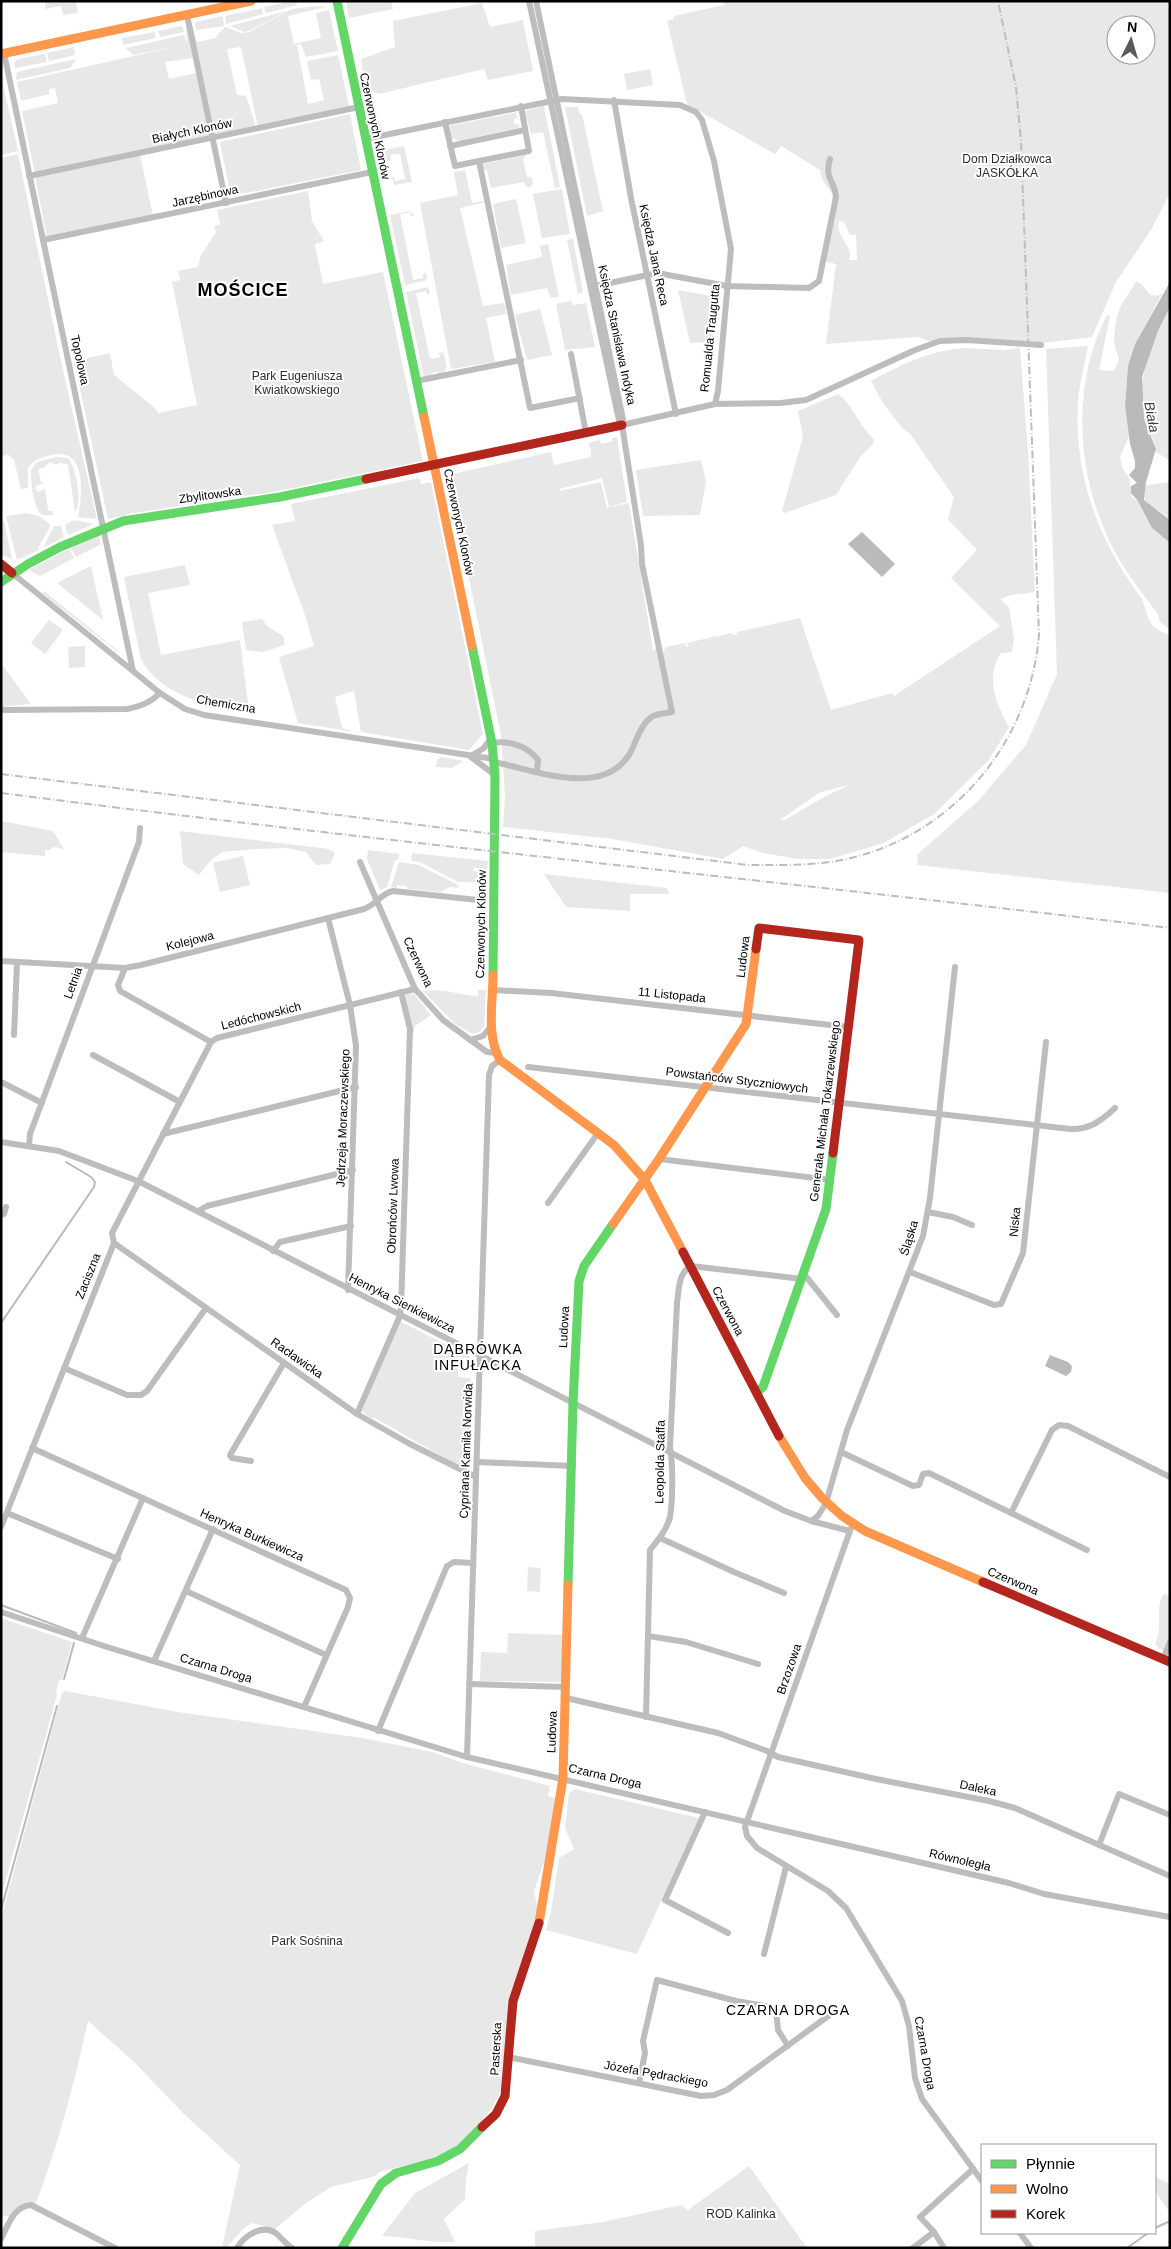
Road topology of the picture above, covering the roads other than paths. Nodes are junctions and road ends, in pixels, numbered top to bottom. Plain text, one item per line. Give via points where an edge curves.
1 (251, 1) edge
2 (337, 1) edge
3 (529, 1) edge
4 (536, 1) edge
5 (187, 15) junction
6 (540, 37) junction
7 (2, 54) edge
8 (614, 100) junction
9 (553, 101) junction
10 (521, 106) junction
11 (359, 107) junction
12 (445, 122) junction
13 (525, 130) junction
14 (213, 138) junction
15 (365, 139) junction
16 (450, 146) junction
17 (830, 158) dead end
18 (479, 161) junction
19 (372, 172) junction
20 (29, 176) junction
21 (226, 203) junction
22 (43, 240) junction
23 (648, 275) junction
24 (592, 286) junction
25 (727, 286) junction
26 (1041, 345) dead end
27 (571, 354) dead end
28 (521, 360) junction
29 (416, 381) junction
30 (580, 398) junction
31 (715, 404) junction
32 (676, 414) junction
33 (622, 425) junction
34 (586, 433) junction
35 (434, 465) junction
36 (636, 518) joint
37 (104, 528) junction
38 (1, 564) edge
39 (12, 573) junction
40 (1, 582) edge
41 (133, 671) junction
42 (160, 693) junction
43 (1, 710) edge
44 (492, 740) junction
45 (470, 756) junction
46 (494, 760) junction
47 (537, 771) junction
48 (495, 776) junction
49 (140, 828) dead end
50 (360, 862) dead end
51 (478, 900) dead end
52 (378, 901) junction
53 (328, 918) junction
54 (759, 928) joint
55 (1, 961) edge
56 (17, 962) junction
57 (92, 966) junction
58 (955, 967) dead end
59 (125, 968) junction
60 (415, 989) junction
61 (493, 990) junction
62 (401, 992) junction
63 (350, 1005) junction
64 (749, 1015) junction
65 (491, 1026) junction
66 (848, 1027) junction
67 (14, 1035) dead end
68 (470, 1040) junction
69 (211, 1042) junction
70 (1046, 1042) dead end
71 (93, 1055) dead end
72 (498, 1056) junction
73 (528, 1067) dead end
74 (1, 1082) edge
75 (356, 1087) junction
76 (707, 1087) junction
77 (180, 1102) junction
78 (42, 1103) junction
79 (839, 1104) junction
80 (1115, 1108) dead end
81 (939, 1116) junction
82 (1037, 1126) junction
83 (598, 1133) junction
84 (163, 1134) junction
85 (1, 1142) edge
86 (29, 1146) junction
87 (659, 1159) junction
88 (353, 1170) junction
89 (645, 1180) junction
90 (831, 1180) junction
91 (138, 1181) junction
92 (548, 1203) dead end
93 (6, 1207) dead end
94 (198, 1211) junction
95 (928, 1212) junction
96 (1, 1215) edge
97 (972, 1225) dead end
98 (351, 1226) junction
99 (114, 1243) junction
100 (273, 1251) junction
101 (691, 1266) junction
102 (910, 1272) junction
103 (803, 1277) junction
104 (348, 1290) junction
105 (824, 1304) dead end
106 (206, 1308) junction
107 (400, 1314) junction
108 (837, 1315) dead end
109 (480, 1356) junction
110 (284, 1363) junction
111 (64, 1368) junction
112 (756, 1392) junction
113 (573, 1403) junction
114 (357, 1414) junction
115 (32, 1448) junction
116 (841, 1452) junction
117 (671, 1453) junction
118 (251, 1461) dead end
119 (477, 1462) junction
120 (573, 1466) junction
121 (476, 1477) junction
122 (1170, 1477) edge
123 (144, 1498) junction
124 (826, 1502) junction
125 (7, 1513) junction
126 (1011, 1513) junction
127 (811, 1521) junction
128 (1, 1527) edge
129 (851, 1527) junction
130 (213, 1530) junction
131 (660, 1538) junction
132 (1088, 1550) dead end
133 (118, 1559) junction
134 (474, 1564) junction
135 (186, 1591) junction
136 (784, 1593) dead end
137 (1, 1612) edge
138 (648, 1636) junction
139 (82, 1638) junction
140 (1170, 1642) edge
141 (326, 1655) junction
142 (1166, 1660) edge
143 (154, 1661) junction
144 (758, 1664) dead end
145 (469, 1684) junction
146 (566, 1686) junction
147 (566, 1698) junction
148 (304, 1707) junction
149 (646, 1717) junction
150 (378, 1731) junction
151 (772, 1753) junction
152 (467, 1757) junction
153 (564, 1778) junction
154 (706, 1812) junction
155 (1170, 1814) edge
156 (746, 1821) junction
157 (1099, 1845) junction
158 (786, 1867) junction
159 (1170, 1876) edge
160 (1170, 1916) edge
161 (728, 1933) dead end
162 (764, 1954) dead end
163 (835, 2011) dead end
164 (788, 2046) junction
165 (508, 2057) junction
166 (639, 2083) junction
167 (973, 2168) junction
168 (981, 2180) edge
169 (934, 2232) junction
170 (1021, 2234) edge
171 (1, 2240) edge
172 (115, 2248) edge
173 (236, 2248) edge
174 (292, 2248) edge
175 (342, 2248) edge
176 (913, 2248) edge
177 (944, 2248) edge
178 (1031, 2248) edge

1 - 5 street
2 - 11 street, Czerwonych Klonów
3 - 6 street, Księdza Stanisława Indyka
4 - 6 street, Księdza Stanisława Indyka
5 - 7 street
5 - 14 street
6 - 9 street, Księdza Stanisława Indyka
7 - 20 street, Topolowa
8 - 9 street
8 - 23 street, Księdza Jana Reca
8 - 25 street, Romualda Traugutta via 680,105 696,112 702,120 714,161 731,250
9 - 10 street
9 - 24 street, Księdza Stanisława Indyka
10 - 12 street
10 - 13 street
11 - 14 street, Białych Klonów
11 - 15 street, Czerwonych Klonów
12 - 15 street
12 - 16 street
13 - 16 street
13 - 18 street via 530,150
14 - 20 street, Białych Klonów
14 - 21 street
15 - 19 street, Czerwonych Klonów
16 - 18 street via 455,166
17 - 25 street via 828,177 836,197 818,281 809,288
18 - 28 street
19 - 21 street, Jarzębinowa
19 - 29 street, Czerwonych Klonów
20 - 22 street, Topolowa
21 - 22 street, Jarzębinowa
22 - 37 street, Topolowa
23 - 24 street
23 - 25 street via 658,273
23 - 32 street, Księdza Jana Reca
24 - 33 street, Księdza Stanisława Indyka
25 - 31 street, Romualda Traugutta
26 - 31 street via 940,341 806,400
27 - 30 street
28 - 29 street
28 - 30 street via 530,408
29 - 35 street, Czerwonych Klonów
30 - 34 street
31 - 32 street, Romualda Traugutta
32 - 33 street, Romualda Traugutta
33 - 34 street, Romualda Traugutta
33 - 36 street, Księdza Stanisława Indyka
34 - 35 street, Romualda Traugutta
35 - 37 street, Zbylitowska via 280,497 133,519
35 - 44 street, Czerwonych Klonów
36 - 47 street, Chemiczna via 672,712 653,716 642,729 629,755 602,777 584,779
37 - 39 street, Zbylitowska
37 - 41 street, Topolowa
38 - 39 street, Chemiczna
39 - 40 street, Zbylitowska
39 - 41 street, Chemiczna
41 - 42 street, Chemiczna
42 - 43 street via 143,706 127,709
42 - 45 street, Chemiczna via 185,709 204,715
44 - 45 street
44 - 46 street, Czerwonych Klonów
44 - 47 street via 533,753 538,760
45 - 46 street, Chemiczna
45 - 48 street
46 - 47 street, Chemiczna
46 - 48 street, Czerwonych Klonów
48 - 61 street, Czerwonych Klonów
49 - 57 street, Letnia via 138,842
50 - 52 street, Czerwona
51 - 52 street, Kolejowa via 393,891
52 - 53 street, Kolejowa via 374,906
52 - 60 street, Czerwona
53 - 59 street, Kolejowa
53 - 63 street, Jędrzeja Moraczewskiego
54 - 64 street, Ludowa
54 - 66 street, Generała Michała Tokarzewskiego via 859,940
55 - 56 street, Kolejowa
56 - 57 street, Kolejowa
56 - 67 street
57 - 59 street, Kolejowa
57 - 78 street, Letnia
58 - 81 street, Śląska
59 - 69 street, Ledóchowskich via 118,985 120,991
60 - 62 street, Ledóchowskich
60 - 68 street, Czerwona via 443,1020
61 - 64 street, 11 Listopada via 551,993
61 - 65 street, Czerwonych Klonów
62 - 63 street, Ledóchowskich
62 - 107 street, Obrońców Lwowa via 410,1029
63 - 69 street, Ledóchowskich
63 - 75 street, Jędrzeja Moraczewskiego via 356,1046
64 - 66 street, 11 Listopada
64 - 76 street, Ludowa
65 - 68 street via 484,1036
65 - 72 street, Czerwonych Klonów
66 - 79 street, Generała Michała Tokarzewskiego
68 - 72 street, Czerwona
69 - 77 street, Zaciszna
70 - 82 street, Niska
71 - 77 street
72 - 83 street, Czerwona
72 - 109 street, Cypriana Kamila Norwida via 489,1075
73 - 76 street, Powstańców Styczniowych
74 - 78 street
75 - 84 street
75 - 88 street, Jędrzeja Moraczewskiego
76 - 79 street, Powstańców Styczniowych
76 - 87 street, Ludowa
77 - 84 street, Zaciszna
78 - 86 street, Letnia via 30,1134
79 - 81 street, Powstańców Styczniowych
79 - 90 street, Generała Michała Tokarzewskiego
80 - 82 street, Powstańców Styczniowych via 1082,1130
81 - 82 street, Powstańców Styczniowych
81 - 95 street, Śląska
82 - 102 street, Niska via 1023,1253 1001,1304 994,1305
83 - 89 street, Czerwona via 629,1160
83 - 92 street
84 - 91 street, Zaciszna
85 - 86 street, Henryka Sienkiewicza
86 - 91 street, Henryka Sienkiewicza via 75,1155
87 - 89 street, Ludowa
87 - 90 street
88 - 94 street via 207,1206
88 - 98 street, Jędrzeja Moraczewskiego
89 - 101 street, Czerwona
89 - 113 street, Ludowa via 581,1272
90 - 103 street, Generała Michała Tokarzewskiego via 826,1209
91 - 94 street, Henryka Sienkiewicza
91 - 99 street, Zaciszna via 112,1233
93 - 96 street
94 - 100 street, Henryka Sienkiewicza
95 - 97 street
95 - 102 street, Śląska
98 - 100 street via 280,1242
98 - 104 street, Jędrzeja Moraczewskiego
99 - 106 street, Racławicka
99 - 111 street, Zaciszna
100 - 104 street, Henryka Sienkiewicza
101 - 103 street
101 - 112 street, Czerwona
101 - 117 street, Leopolda Staffa via 685,1269 677,1303
102 - 116 street, Śląska
103 - 105 street
103 - 108 street
103 - 112 street, Generała Michała Tokarzewskiego via 763,1386
104 - 107 street, Henryka Sienkiewicza
106 - 110 street, Racławicka
106 - 111 street via 141,1395 126,1394
107 - 109 street, Henryka Sienkiewicza
107 - 114 street, Obrońców Lwowa
109 - 113 street, Henryka Sienkiewicza
109 - 119 street, Cypriana Kamila Norwida
110 - 114 street, Racławicka
110 - 118 street via 230,1456
111 - 115 street, Zaciszna
112 - 124 street, Czerwona via 799,1471
113 - 117 street, Henryka Sienkiewicza
113 - 120 street, Ludowa
114 - 121 street, Racławicka
115 - 123 street, Henryka Burkiewicza
115 - 125 street, Zaciszna
116 - 124 street, Śląska
116 - 126 street via 913,1486 919,1485 922,1474 928,1473
117 - 127 street, Henryka Sienkiewicza
117 - 131 street, Leopolda Staffa via 670,1518
119 - 120 street
119 - 121 street, Cypriana Kamila Norwida
120 - 146 street, Ludowa
121 - 134 street, Cypriana Kamila Norwida
122 - 126 street via 1068,1426 1059,1425 1052,1430
123 - 130 street, Henryka Burkiewicza
123 - 133 street
124 - 127 street
124 - 129 street, Czerwona
125 - 128 street, Zaciszna
125 - 133 street
126 - 132 street
127 - 129 street, Henryka Sienkiewicza
129 - 142 street, Czerwona
129 - 151 street, Brzozowa
130 - 135 street
130 - 141 street, Henryka Burkiewicza via 346,1590 350,1598 348,1607
131 - 136 street
131 - 138 street, Leopolda Staffa via 650,1550
133 - 139 street
134 - 145 street, Cypriana Kamila Norwida
134 - 150 street via 454,1562 447,1566
135 - 141 street
135 - 143 street
137 - 139 street, Czarna Droga
138 - 144 street via 686,1642
138 - 149 street, Leopolda Staffa
139 - 143 street, Czarna Droga
140 - 142 street
141 - 148 street, Henryka Burkiewicza
143 - 148 street, Czarna Droga
145 - 146 street
145 - 152 street, Cypriana Kamila Norwida
146 - 147 street, Ludowa
147 - 149 street, Daleka
147 - 153 street, Ludowa
148 - 150 street, Czarna Droga
149 - 151 street, Daleka via 718,1734
150 - 152 street, Czarna Droga
151 - 156 street, Brzozowa
151 - 157 street, Daleka via 787,1759 1015,1808
152 - 153 street, Czarna Droga
153 - 154 street, Czarna Droga
153 - 165 street, Pasterska via 542,1916 513,2001
154 - 156 street, Czarna Droga
154 - 161 street via 666,1900
155 - 157 street via 1120,1794
156 - 158 street, Czarna Droga via 750,1840
156 - 160 street, Równoległa via 1044,1894
157 - 159 street, Daleka
158 - 162 street
158 - 167 street, Czarna Droga via 828,1891 846,1908 902,2001 922,2099
163 - 164 street, Józefa Pędrackiego
164 - 166 street, Józefa Pędrackiego via 727,2090 714,2095 701,2096
164 - 166 street via 778,2030 776,2011 772,2007 657,1980 643,2041 645,2053
165 - 166 street, Józefa Pędrackiego
165 - 175 street, Pasterska via 505,2096 496,2114 448,2157 388,2177
167 - 168 street, Czarna Droga
167 - 169 street via 920,2217
169 - 176 street
169 - 177 street
170 - 178 street
171 - 172 street via 15,2212 24,2206 38,2207
173 - 174 street via 250,2233 259,2230 276,2233

